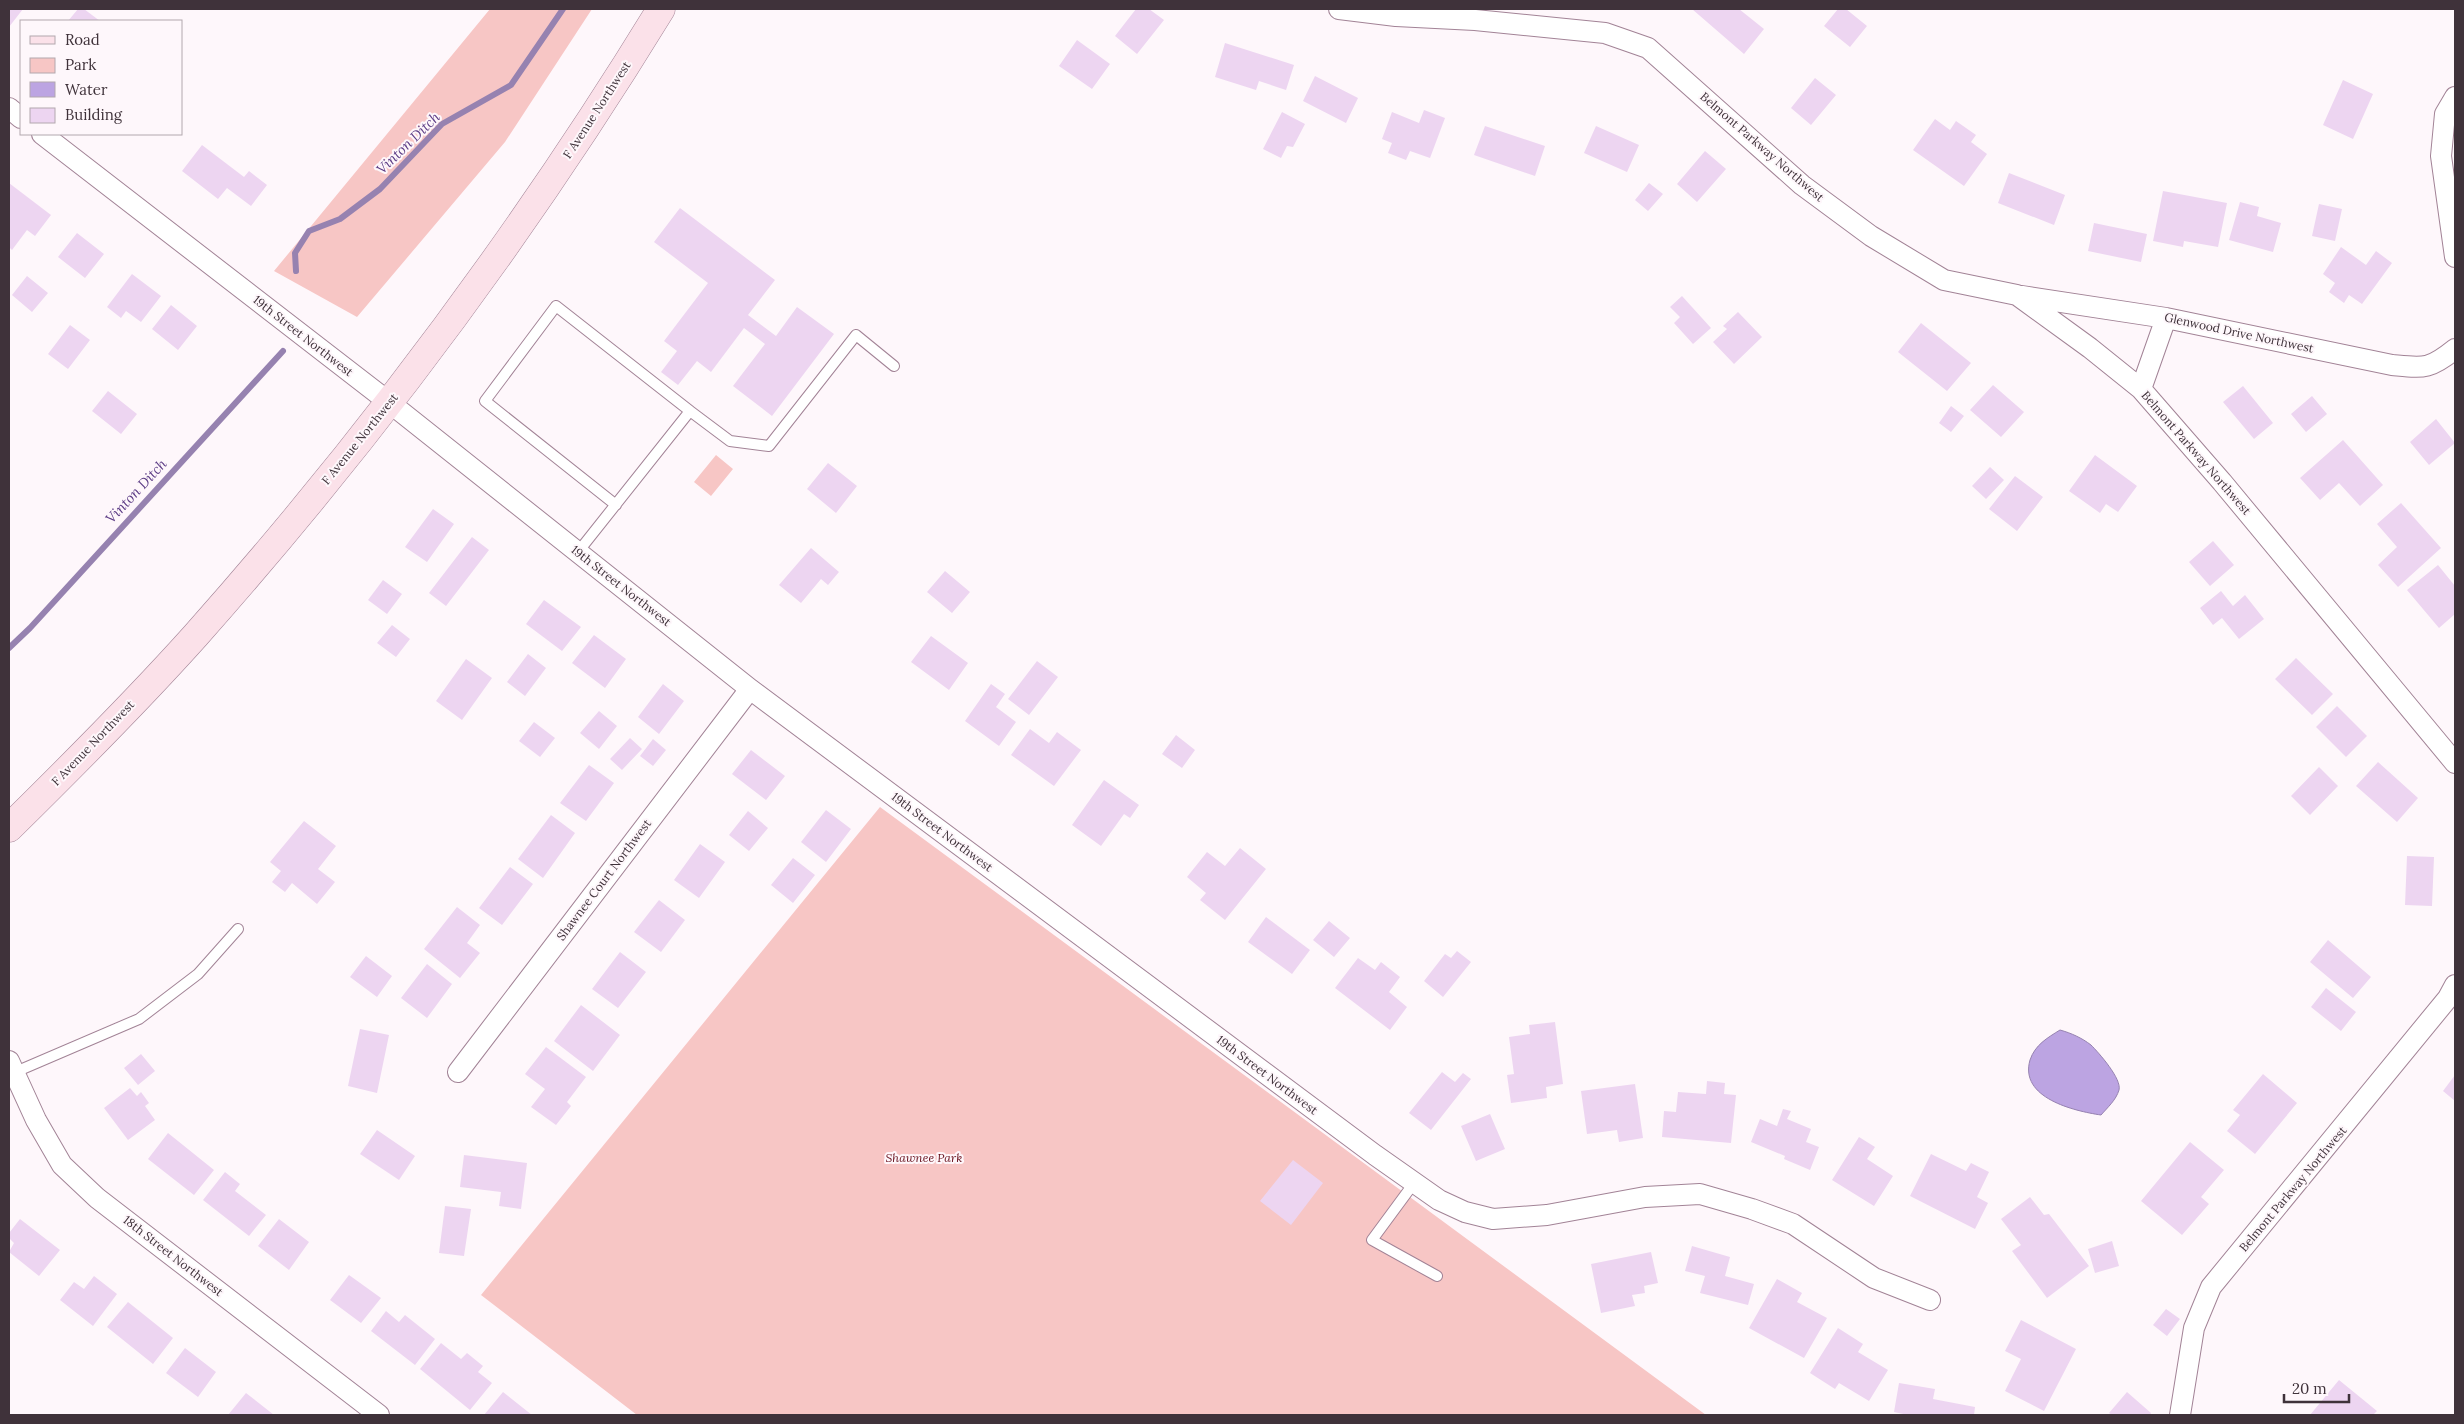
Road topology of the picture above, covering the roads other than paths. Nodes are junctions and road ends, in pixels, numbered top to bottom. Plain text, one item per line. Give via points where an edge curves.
1 (661, 9) edge
2 (1339, 9) edge
3 (2455, 97) edge
4 (9, 108) edge
5 (20, 117) edge
6 (43, 135) edge
7 (2455, 257) edge
8 (2017, 295) junction
9 (2166, 318) junction
10 (2455, 349) edge
11 (894, 366) dead end
12 (2141, 389) junction
13 (390, 403) junction
14 (690, 412) junction
15 (616, 505) junction
16 (578, 552) junction
17 (750, 689) junction
18 (2455, 763) edge
19 (9, 828) edge
20 (238, 928) dead end
21 (2455, 985) edge
22 (10, 1070) edge
23 (458, 1072) dead end
24 (1414, 1183) junction
25 (1437, 1276) dead end
26 (1930, 1300) dead end
27 (379, 1415) edge
28 (2180, 1415) edge

1 - 13 main road, F Avenue Northwest via 617,81 506,245
2 - 8 street, Belmont Parkway Northwest via 1605,33 1648,48 1802,185 1871,236 1944,280
3 - 7 street via 2445,114 2441,156
4 - 5 street
6 - 13 street, 19th Street Northwest
8 - 9 street, Glenwood Drive Northwest
8 - 12 street, Belmont Parkway Northwest
9 - 10 street, Glenwood Drive Northwest via 2392,365 2423,368 2440,362
9 - 12 street
11 - 14 lane via 856,336 769,446 730,441
12 - 18 street, Belmont Parkway Northwest
13 - 16 street, 19th Street Northwest
13 - 19 main road, F Avenue Northwest via 196,635 105,733
14 - 15 lane
14 - 15 lane via 556,306 485,401
15 - 16 lane
16 - 17 street, 19th Street Northwest
17 - 23 street, Shawnee Court Northwest
17 - 24 street, 19th Street Northwest
20 - 22 lane via 198,974 139,1019
21 - 28 street, Belmont Parkway Northwest via 2357,1112 2211,1287 2194,1328
22 - 27 street, 18th Street Northwest via 62,1165 105,1204
24 - 25 lane via 1372,1240
24 - 26 street, 19th Street Northwest via 1465,1212 1493,1219 1547,1215 1646,1197 1700,1194 1793,1224 1874,1278

